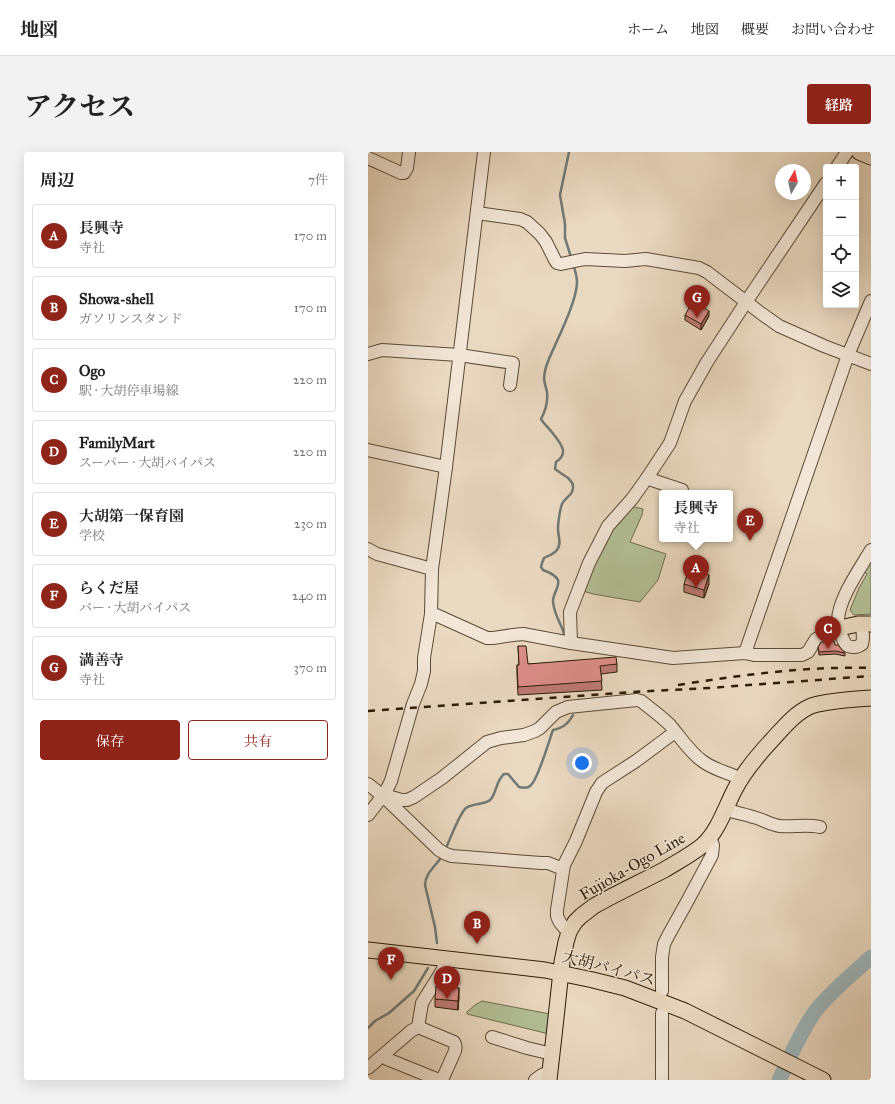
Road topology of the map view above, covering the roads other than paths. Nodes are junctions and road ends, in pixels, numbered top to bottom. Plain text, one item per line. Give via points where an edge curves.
1 (409, 152) edge
2 (484, 152) edge
3 (847, 152) edge
4 (859, 152) edge
5 (371, 157) edge
6 (871, 157) edge
7 (839, 164) edge
8 (823, 187) edge
9 (477, 213) junction
10 (871, 301) edge
11 (746, 302) junction
12 (368, 354) edge
13 (459, 355) junction
14 (848, 355) junction
15 (871, 364) edge
16 (510, 385) dead end
17 (368, 450) edge
18 (446, 467) junction
19 (647, 478) junction
20 (682, 490) dead end
21 (368, 549) edge
22 (871, 550) edge
23 (432, 569) junction
24 (430, 614) junction
25 (867, 624) edge
26 (840, 628) junction
27 (572, 643) junction
28 (745, 653) junction
29 (871, 698) edge
30 (675, 732) junction
31 (740, 779) junction
32 (368, 784) edge
33 (384, 795) junction
34 (726, 809) junction
35 (368, 815) edge
36 (820, 828) dead end
37 (710, 838) junction
38 (563, 869) junction
39 (569, 932) junction
40 (368, 950) edge
41 (445, 959) junction
42 (560, 973) junction
43 (662, 991) dead end
44 (662, 1013) dead end
45 (418, 1027) junction
46 (492, 1037) dead end
47 (552, 1054) junction
48 (384, 1055) junction
49 (368, 1068) edge
50 (549, 1076) edge
51 (821, 1079) edge
52 (439, 1080) edge
53 (442, 1080) edge
54 (535, 1080) edge
55 (662, 1080) edge

1 - 5 street via 404,173
2 - 9 street
3 - 7 street
4 - 6 main road
8 - 11 street
9 - 11 street via 526,222 540,234 557,263 585,259 625,262 646,259 699,268
9 - 13 street
10 - 14 street
11 - 14 street via 780,326
11 - 19 street via 685,401 670,442
12 - 13 street via 382,350
13 - 16 street via 513,363
13 - 18 street
14 - 15 street
14 - 28 street
17 - 18 street
18 - 23 street
19 - 20 street
19 - 27 street via 610,523 589,563 570,612
21 - 23 street via 383,556
22 - 26 street via 846,595 839,613
23 - 24 street
24 - 27 street via 487,638 523,634
24 - 33 street via 424,676 413,704 391,781
25 - 26 main road
25 - 26 street via 862,644 857,647 846,645
26 - 28 street via 816,639 808,652 802,655
27 - 28 street via 676,658
29 - 31 main road, Fujioka-Ogo Line via 821,704 804,710 793,717
30 - 31 street via 694,755 716,769
30 - 33 street via 662,717 637,700 568,707 556,712 535,731 487,742 414,797 402,800
30 - 38 street via 636,762 602,783
31 - 34 main road, Fujioka-Ogo Line
32 - 33 street
33 - 35 street
33 - 38 street via 442,852 452,856 541,863
34 - 36 street via 776,826 806,825
34 - 37 main road, Fujioka-Ogo Line
37 - 39 main road, Fujioka-Ogo Line via 681,860 588,910
37 - 43 street via 713,846 712,855 664,944
38 - 39 street via 557,916 562,927
39 - 42 main road, Fujioka-Ogo Line
40 - 41 main road, 大胡バイパス
41 - 42 main road, 大胡バイパス
41 - 45 street via 438,979 422,1003
42 - 47 main road, Fujioka-Ogo Line
42 - 51 main road, 大胡バイパス via 612,984 667,1003
44 - 55 street
45 - 48 street
45 - 53 street via 455,1044
46 - 47 street
47 - 50 main road, Fujioka-Ogo Line
48 - 49 street
48 - 52 street
50 - 54 street via 542,1075

